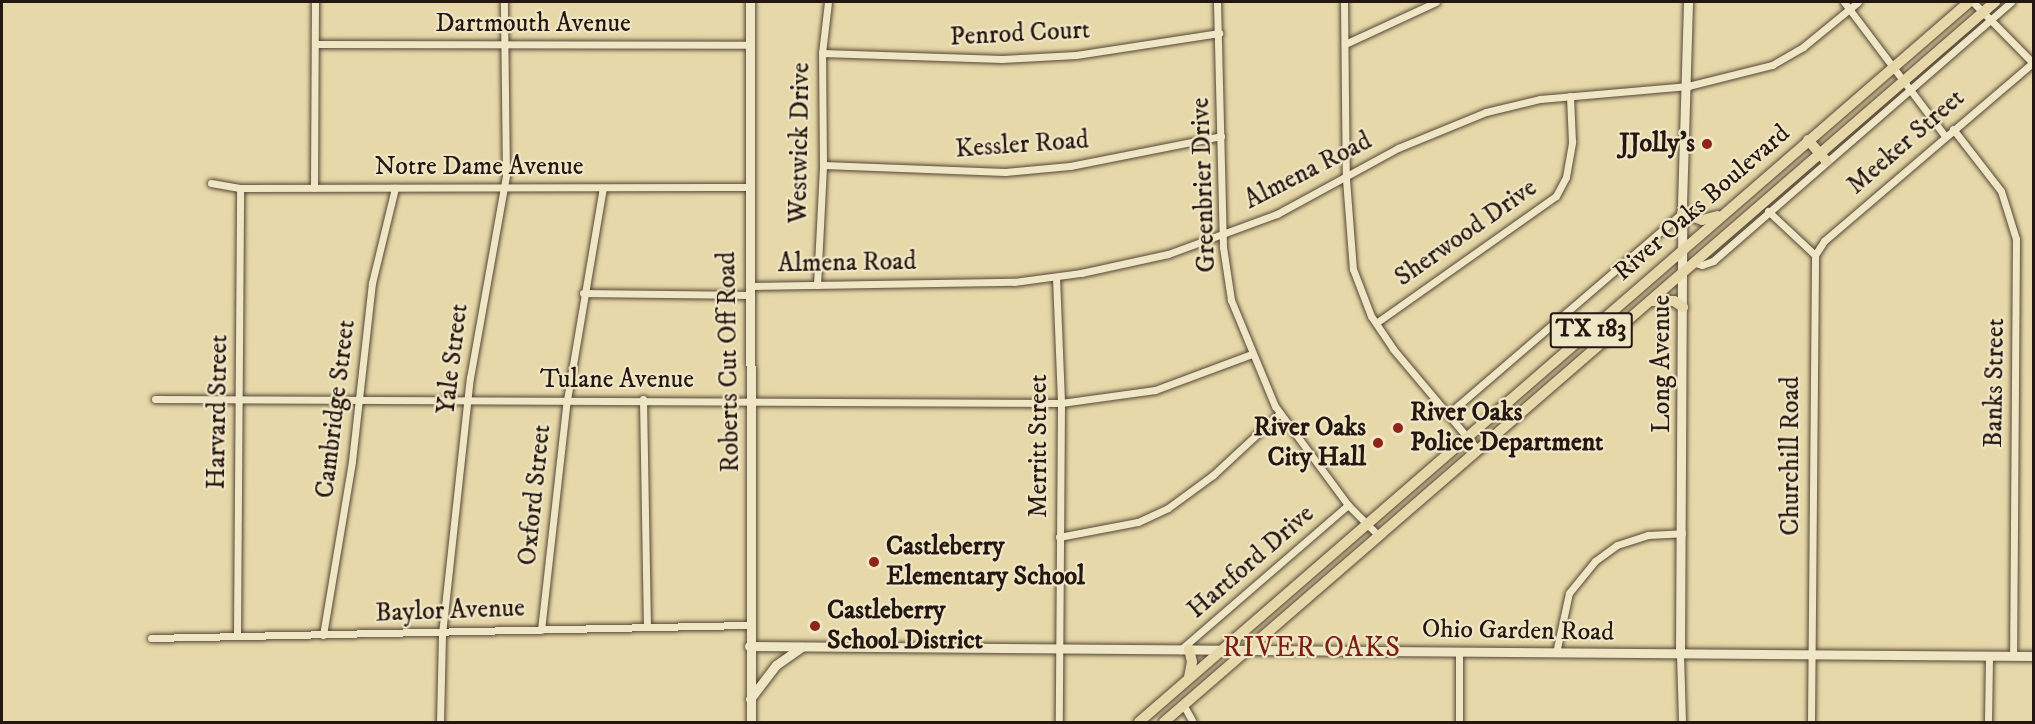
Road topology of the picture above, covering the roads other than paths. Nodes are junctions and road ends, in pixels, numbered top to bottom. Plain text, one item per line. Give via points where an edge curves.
1 (315, 2) edge
2 (504, 2) edge
3 (750, 2) edge
4 (828, 2) edge
5 (1217, 2) edge
6 (1344, 2) edge
7 (1436, 2) edge
8 (1688, 2) edge
9 (1844, 2) edge
10 (1858, 2) edge
11 (1971, 2) edge
12 (1995, 2) edge
13 (2011, 2) edge
14 (1850, 8) junction
15 (1986, 16) junction
16 (1219, 33) junction
17 (315, 44) junction
18 (1345, 44) junction
19 (504, 45) junction
20 (750, 45) junction
21 (822, 53) junction
22 (1895, 65) junction
23 (2032, 65) edge
24 (1908, 83) junction
25 (1688, 86) junction
26 (1570, 96) junction
27 (1953, 129) junction
28 (1221, 136) junction
29 (1945, 136) junction
30 (1808, 140) junction
31 (1823, 157) junction
32 (823, 165) junction
33 (1346, 179) junction
34 (211, 183) dead end
35 (747, 187) junction
36 (240, 188) junction
37 (314, 188) junction
38 (395, 188) junction
39 (504, 188) junction
40 (603, 188) junction
41 (1768, 211) junction
42 (1682, 213) junction
43 (1724, 214) junction
44 (1222, 235) junction
45 (1681, 251) junction
46 (1815, 255) junction
47 (1695, 263) junction
48 (1682, 274) junction
49 (1056, 277) junction
50 (817, 285) junction
51 (749, 290) junction
52 (583, 293) junction
53 (1651, 301) junction
54 (1683, 307) junction
55 (1376, 322) junction
56 (1252, 354) junction
57 (155, 399) dead end
58 (469, 399) junction
59 (643, 399) junction
60 (240, 400) junction
61 (359, 400) junction
62 (567, 400) junction
63 (751, 402) junction
64 (1061, 403) junction
65 (1280, 413) junction
66 (1447, 415) junction
67 (1466, 436) junction
68 (1479, 450) junction
69 (1348, 506) junction
70 (1365, 524) junction
71 (1682, 533) junction
72 (1059, 537) junction
73 (1379, 537) junction
74 (1298, 582) junction
75 (749, 626) junction
76 (646, 627) junction
77 (541, 630) junction
78 (1268, 633) junction
79 (442, 634) junction
80 (237, 636) junction
81 (323, 636) junction
82 (151, 638) dead end
83 (749, 646) junction
84 (802, 647) junction
85 (1059, 647) junction
86 (1221, 649) junction
87 (1249, 649) junction
88 (1185, 650) junction
89 (1459, 652) junction
90 (1556, 653) junction
91 (1680, 654) junction
92 (1811, 655) junction
93 (1989, 655) junction
94 (2013, 655) junction
95 (2034, 656) edge
96 (1209, 660) junction
97 (1189, 677) junction
98 (750, 699) junction
99 (1181, 708) junction
100 (440, 723) edge
101 (751, 723) edge
102 (1059, 723) edge
103 (1138, 723) edge
104 (1164, 723) edge
105 (1193, 723) edge
106 (1459, 723) edge
107 (1682, 723) edge
108 (1811, 723) edge
109 (1988, 723) edge

1 - 17 street
2 - 19 street, Yale Street
3 - 20 street, Roberts Cut Off Road
4 - 21 street, Westwick Drive
5 - 16 street, Greenbrier Drive
6 - 18 street
7 - 18 street
8 - 25 street, Long Avenue
9 - 14 street
10 - 14 street, Almena Road
11 - 15 street
11 - 22 main road, River Oaks Boulevard / TX 183
12 - 15 main road, River Oaks Boulevard / TX 183
13 - 15 street, River Oaks Boulevard
14 - 22 street
14 - 25 street, Almena Road via 1803,47 1772,65
15 - 23 street
15 - 24 main road, River Oaks Boulevard / TX 183
16 - 21 street, Penrod Court via 1076,55 1002,59
16 - 28 street, Greenbrier Drive
17 - 19 street, Dartmouth Avenue
17 - 37 street
18 - 33 street
19 - 20 street, Dartmouth Avenue
19 - 39 street, Yale Street
20 - 35 street, Roberts Cut Off Road
21 - 32 street, Westwick Drive
22 - 24 street
22 - 30 main road, River Oaks Boulevard / TX 183
23 - 27 street, Meeker Street
24 - 29 street
24 - 31 main road, River Oaks Boulevard / TX 183
25 - 26 street, Almena Road
25 - 42 street, Long Avenue
26 - 33 street, Almena Road via 1486,112 1398,148
26 - 55 street, Sherwood Drive via 1572,142 1566,177 1556,196
27 - 29 street, Meeker Street
27 - 94 street, Banks Street via 2001,191 2016,239
28 - 32 street, Kessler Road via 1070,166 1005,172
28 - 44 street, Greenbrier Drive
29 - 46 street, Meeker Street via 1824,241
30 - 31 main road
30 - 43 main road, River Oaks Boulevard / TX 183
31 - 41 street, River Oaks Boulevard
31 - 47 main road, River Oaks Boulevard / TX 183
32 - 50 street, Westwick Drive
33 - 44 street, Almena Road via 1277,214
33 - 55 street via 1353,269
34 - 36 street, Notre Dame Avenue
35 - 40 street, Notre Dame Avenue
35 - 51 street, Roberts Cut Off Road
36 - 37 street, Notre Dame Avenue
36 - 60 street, Harvard Street
37 - 38 street, Notre Dame Avenue
38 - 39 street, Notre Dame Avenue
38 - 61 street, Cambridge Street via 372,282
39 - 40 street, Notre Dame Avenue
39 - 58 street, Yale Street via 483,294
40 - 52 street, Oxford Street
41 - 46 street
41 - 47 street, River Oaks Boulevard via 1713,261
42 - 43 main road via 1702,220
42 - 45 street, Long Avenue
42 - 66 street
43 - 45 main road, River Oaks Boulevard / TX 183
44 - 49 street, Almena Road via 1168,254
44 - 56 street, Greenbrier Drive via 1231,300
45 - 48 street, Long Avenue
45 - 67 main road, River Oaks Boulevard / TX 183
46 - 92 street, Churchill Road
47 - 48 main road, River Oaks Boulevard / TX 183
48 - 53 main road, River Oaks Boulevard / TX 183
48 - 54 street, Long Avenue
49 - 50 street, Almena Road via 1014,282
49 - 64 street, Merritt Street
50 - 51 street, Almena Road
51 - 52 street, Almena Road
51 - 63 street, Roberts Cut Off Road
52 - 62 street, Oxford Street
53 - 54 main road via 1674,301
53 - 68 main road, River Oaks Boulevard / TX 183
54 - 71 street, Long Avenue
55 - 66 street via 1421,386
56 - 64 street, Tulane Avenue via 1155,390
56 - 65 street, Greenbrier Drive
57 - 60 street, Tulane Avenue
58 - 61 street, Tulane Avenue
58 - 62 street, Tulane Avenue
58 - 79 street, Yale Street
59 - 62 street, Tulane Avenue
59 - 63 street, Tulane Avenue
59 - 76 street
60 - 61 street, Tulane Avenue
60 - 80 street, Harvard Street
61 - 81 street, Cambridge Street
62 - 77 street, Oxford Street
63 - 64 street, Tulane Avenue
63 - 75 street, Roberts Cut Off Road
64 - 72 street, Merritt Street
65 - 69 street, Greenbrier Drive
65 - 72 street via 1213,475 1168,508 1138,522
66 - 67 street
67 - 68 street
67 - 70 main road, River Oaks Boulevard / TX 183
68 - 73 main road, River Oaks Boulevard / TX 183
69 - 70 street, Greenbrier Drive
69 - 88 street, Hartford Drive
70 - 73 street, Greenbrier Drive
70 - 74 main road, River Oaks Boulevard / TX 183
71 - 90 street via 1648,535 1617,545 1595,561 1569,593
71 - 91 street, Long Avenue
72 - 85 street, Merritt Street
73 - 78 main road, River Oaks Boulevard / TX 183
74 - 78 main road via 1299,590 1258,627
74 - 86 main road, River Oaks Boulevard / TX 183
75 - 76 street, Baylor Avenue
75 - 83 street, Roberts Cut Off Road
76 - 77 street, Baylor Avenue
77 - 79 street, Baylor Avenue
78 - 87 main road, River Oaks Boulevard / TX 183
79 - 81 street, Baylor Avenue
79 - 100 street, Yale Street
80 - 81 street, Baylor Avenue
80 - 82 street, Baylor Avenue
83 - 84 street, Ohio Garden Road
83 - 98 street, Roberts Cut Off Road
84 - 85 street, Ohio Garden Road
84 - 98 street via 776,665
85 - 88 street, Ohio Garden Road
85 - 102 street, Merritt Street
86 - 87 street, Ohio Garden Road
86 - 88 street, Ohio Garden Road
86 - 96 main road, River Oaks Boulevard / TX 183
87 - 89 street, Ohio Garden Road
87 - 99 main road, River Oaks Boulevard / TX 183
88 - 97 main road via 1192,662
89 - 90 street, Ohio Garden Road
89 - 106 street
90 - 91 street, Ohio Garden Road
91 - 92 street, Ohio Garden Road
91 - 107 street
92 - 93 street, Ohio Garden Road
92 - 108 street, Churchill Road
93 - 94 street, Ohio Garden Road
93 - 109 street
94 - 95 street, Ohio Garden Road
96 - 97 main road, River Oaks Boulevard / TX 183
96 - 99 main road via 1211,673 1178,702
97 - 103 main road, River Oaks Boulevard / TX 183
98 - 101 street, Roberts Cut Off Road
99 - 104 main road, River Oaks Boulevard / TX 183
99 - 105 street

